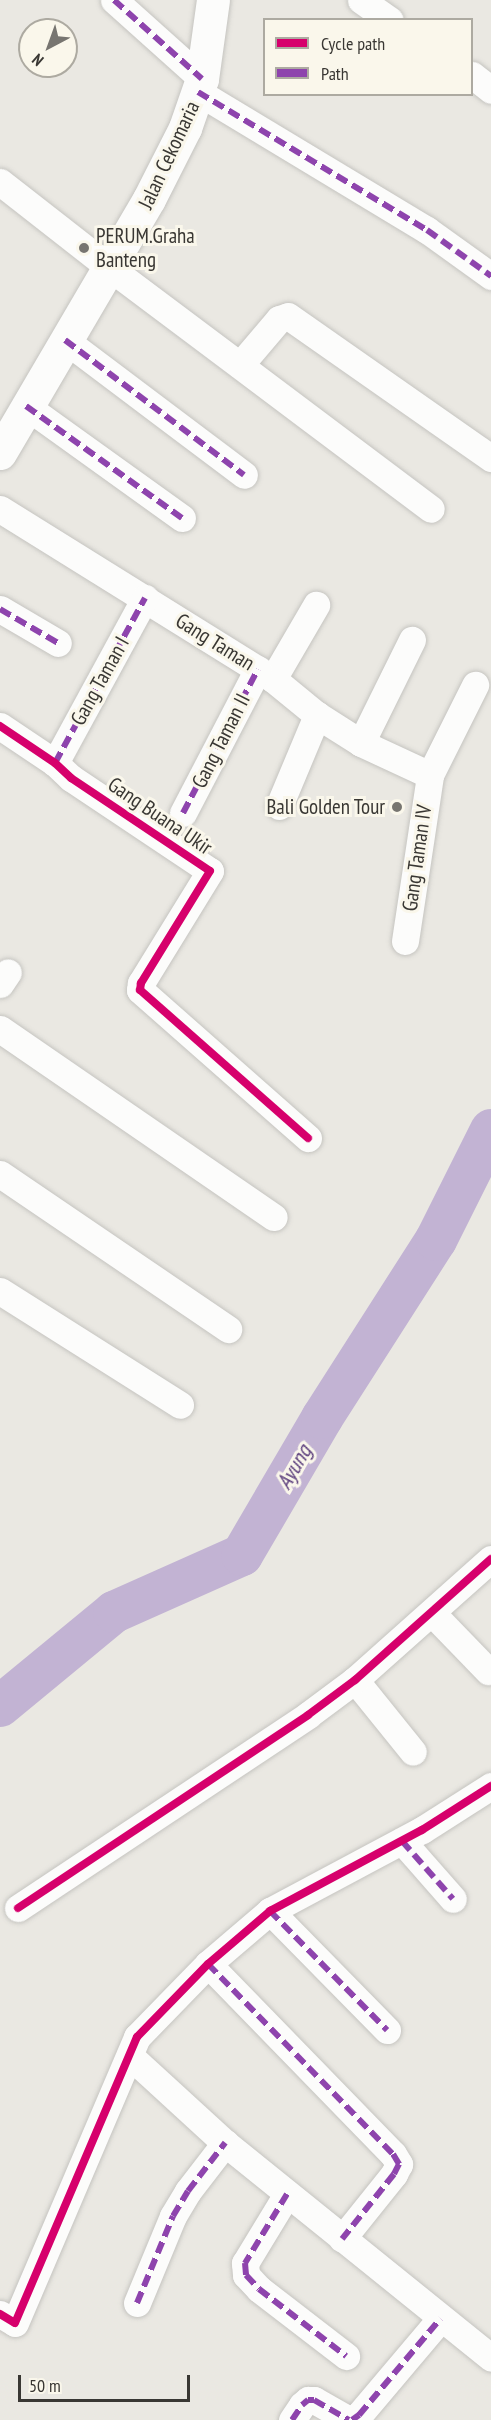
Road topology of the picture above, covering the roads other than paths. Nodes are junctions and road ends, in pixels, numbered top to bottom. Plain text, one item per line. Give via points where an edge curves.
1 (114, 0) edge
2 (213, 0) edge
3 (361, 0) edge
4 (387, 18) edge
5 (473, 76) edge
6 (200, 85) junction
7 (491, 90) edge
8 (0, 182) edge
9 (110, 268) junction
10 (491, 276) edge
11 (65, 340) junction
12 (240, 365) junction
13 (26, 406) junction
14 (0, 453) edge
15 (491, 459) edge
16 (244, 475) dead end
17 (0, 509) edge
18 (430, 509) dead end
19 (182, 518) dead end
20 (145, 598) junction
21 (316, 605) dead end
22 (0, 609) edge
23 (412, 640) dead end
24 (58, 643) dead end
25 (265, 674) junction
26 (475, 685) dead end
27 (317, 715) junction
28 (0, 726) edge
29 (361, 743) junction
30 (55, 763) junction
31 (430, 775) junction
32 (279, 806) dead end
33 (183, 813) dead end
34 (405, 941) dead end
35 (0, 1029) edge
36 (308, 1138) dead end
37 (0, 1174) edge
38 (274, 1217) dead end
39 (0, 1291) edge
40 (228, 1329) dead end
41 (180, 1405) dead end
42 (491, 1559) edge
43 (432, 1613) junction
44 (488, 1671) dead end
45 (355, 1680) junction
46 (413, 1752) dead end
47 (491, 1786) edge
48 (402, 1841) junction
49 (453, 1899) dead end
50 (18, 1908) dead end
51 (270, 1911) junction
52 (208, 1964) junction
53 (387, 2030) dead end
54 (130, 2056) junction
55 (225, 2143) junction
56 (287, 2194) junction
57 (342, 2239) junction
58 (137, 2303) dead end
59 (0, 2314) edge
60 (440, 2319) junction
61 (346, 2356) dead end
62 (491, 2358) edge
63 (292, 2420) edge
64 (351, 2420) edge

1 - 6 street
2 - 6 street, Jalan Cekomaria
3 - 4 street
5 - 7 street
6 - 9 street, Jalan Cekomaria via 172,154
6 - 10 street via 427,230
8 - 9 street
9 - 11 street, Jalan Cekomaria
9 - 12 street
11 - 13 street, Jalan Cekomaria
11 - 16 street
12 - 15 street via 279,319 288,316
12 - 18 street
13 - 14 street, Jalan Cekomaria
13 - 19 street
17 - 20 street, Gang Taman
20 - 25 street, Gang Taman
20 - 30 street, Gang Taman I
21 - 25 street, Gang Taman II
22 - 24 street
23 - 29 street
25 - 27 street, Gang Taman
25 - 33 street, Gang Taman II
26 - 31 street, Gang Taman IV
27 - 29 street, Gang Taman
27 - 32 street
28 - 30 street, Gang Buana Ukir
29 - 31 street, Gang Taman
30 - 36 street, Gang Buana Ukir via 71,778 210,871 141,982 140,990
31 - 34 street, Gang Taman IV
35 - 38 street
37 - 40 street
39 - 41 street
42 - 43 street
43 - 44 street
43 - 45 street
45 - 46 street
45 - 50 street
47 - 48 street
48 - 49 street
48 - 51 street
51 - 52 street
51 - 53 street
52 - 54 street via 137,2037
52 - 57 street via 399,2164
54 - 55 street
54 - 59 street via 15,2323
55 - 56 street
55 - 58 street via 173,2216
56 - 57 street
56 - 61 street via 245,2263 246,2275
57 - 60 street
60 - 62 street
60 - 64 street
63 - 64 street via 302,2405 314,2400

